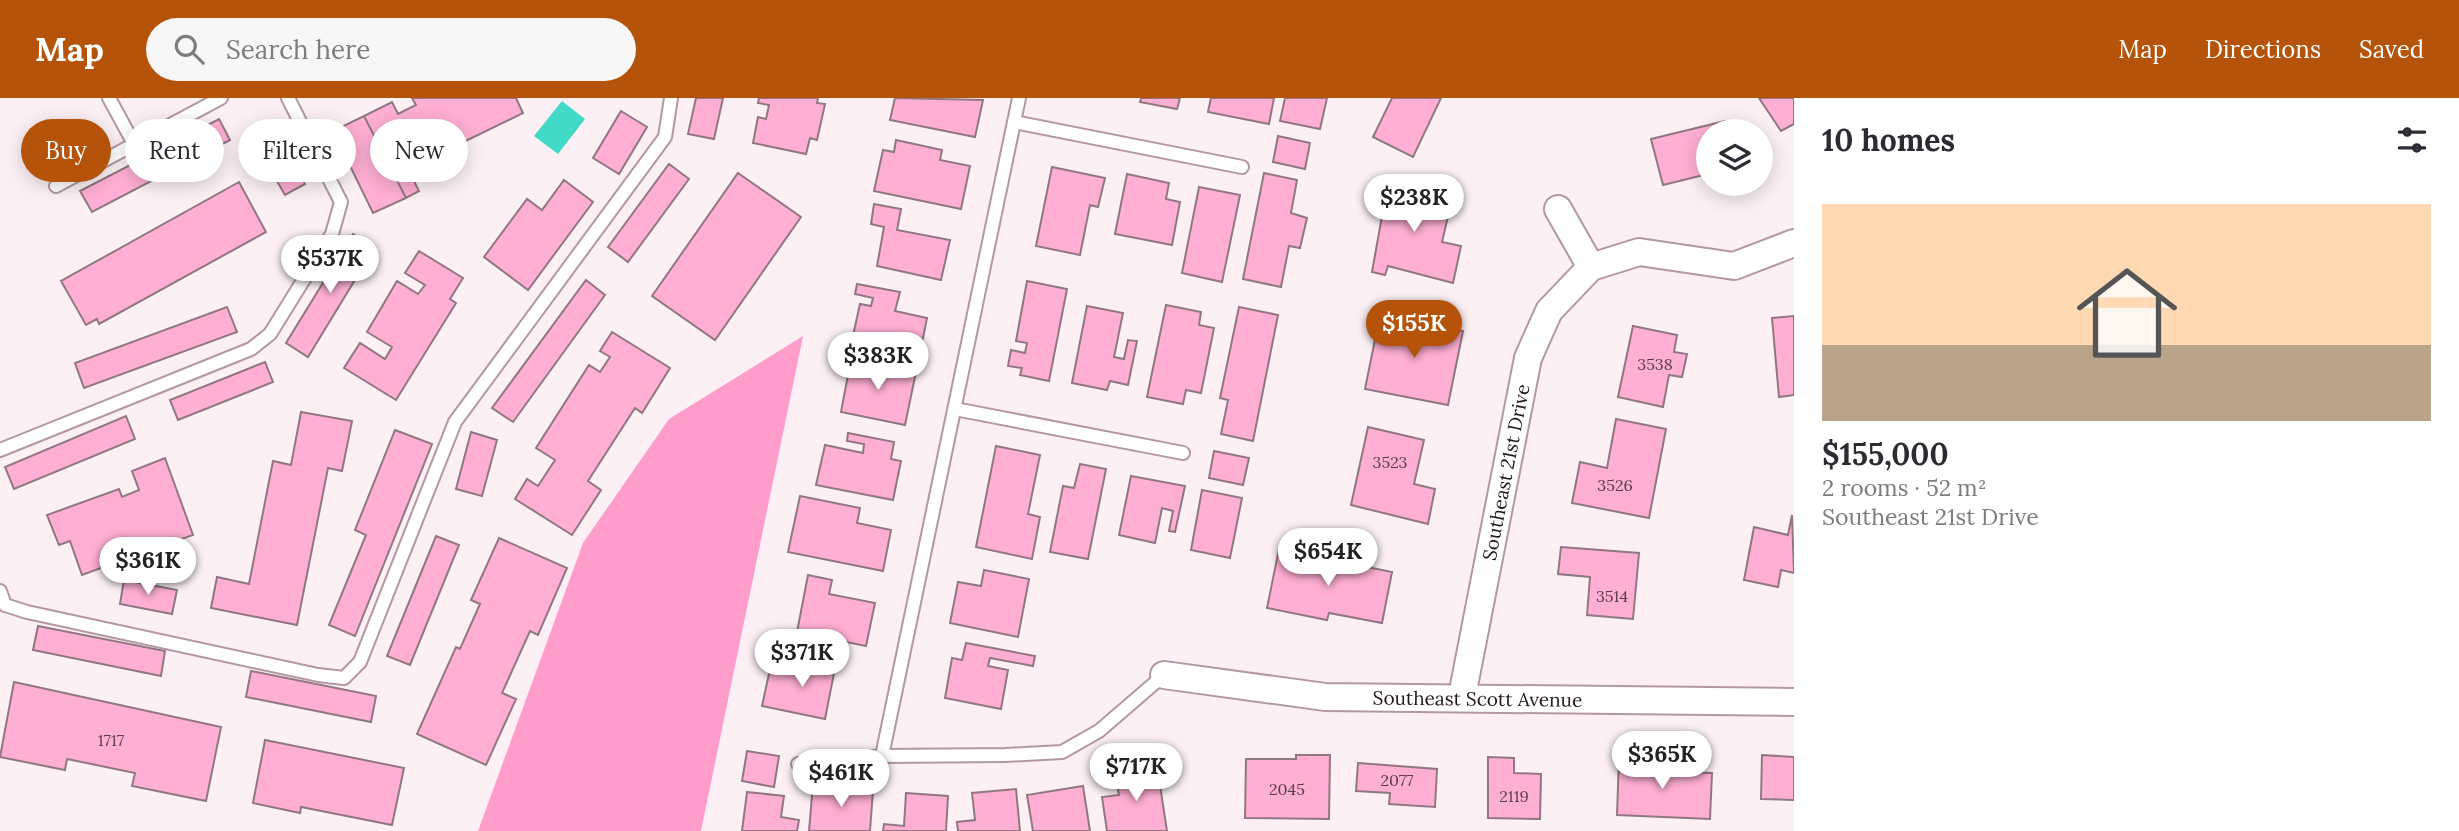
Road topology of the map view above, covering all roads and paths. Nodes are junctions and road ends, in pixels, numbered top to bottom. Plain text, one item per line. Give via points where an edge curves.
1 (108, 98) edge
2 (220, 98) edge
3 (288, 98) edge
4 (671, 98) edge
5 (1019, 98) edge
6 (182, 119) edge
7 (1014, 122) junction
8 (125, 129) edge
9 (125, 150) edge
10 (1242, 167) dead end
11 (56, 187) dead end
12 (1558, 209) dead end
13 (1794, 243) edge
14 (1591, 267) junction
15 (955, 409) junction
16 (0, 450) edge
17 (1183, 453) dead end
18 (0, 591) edge
19 (1164, 675) joint
20 (1462, 696) junction
21 (1794, 702) edge
22 (882, 756) junction
23 (798, 764) dead end

1 - 8 lane
2 - 6 lane
3 - 16 lane via 341,202 332,234 270,334 251,349
4 - 18 lane via 665,137 454,422 360,662 344,678 27,612 5,605
5 - 7 lane
7 - 10 lane
7 - 15 lane
9 - 11 lane
12 - 14 street
13 - 14 street, Southeast 21st Drive via 1734,265 1639,252
14 - 20 street, Southeast 21st Drive via 1549,311 1528,358
15 - 17 lane
15 - 22 lane
19 - 20 street, Southeast Scott Avenue via 1325,697
19 - 22 lane via 1099,731 1062,751
20 - 21 street, Southeast Scott Avenue
22 - 23 lane

